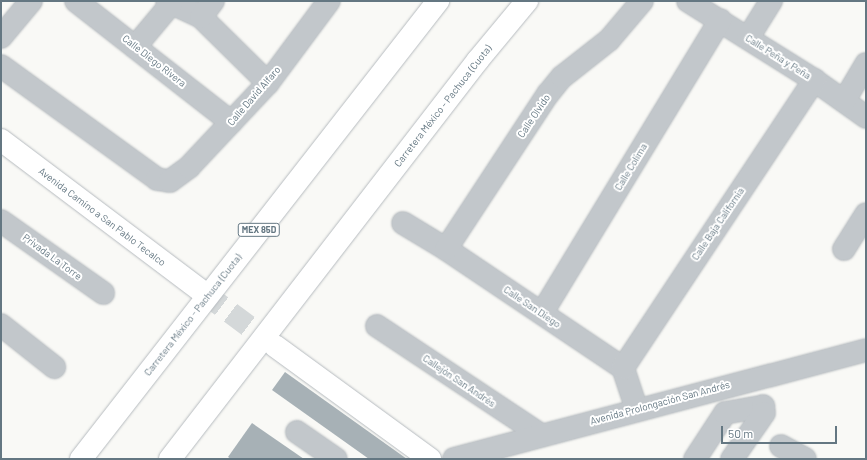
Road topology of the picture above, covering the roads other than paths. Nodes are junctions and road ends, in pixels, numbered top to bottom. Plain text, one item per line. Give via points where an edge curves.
1 (31, 1) edge
2 (76, 1) edge
3 (329, 1) edge
4 (438, 1) edge
5 (527, 1) edge
6 (642, 1) edge
7 (688, 1) edge
8 (771, 1) edge
9 (169, 3) edge
10 (207, 9) edge
11 (720, 20) junction
12 (1, 37) edge
13 (748, 38) junction
14 (135, 47) junction
15 (866, 64) edge
16 (1, 66) edge
17 (814, 80) junction
18 (268, 83) junction
19 (844, 101) junction
20 (866, 117) edge
21 (231, 122) junction
22 (1, 140) edge
23 (866, 214) edge
24 (1, 220) edge
25 (403, 223) dead end
26 (446, 249) junction
27 (844, 249) dead end
28 (103, 293) dead end
29 (204, 293) tunnel mouth
30 (542, 313) junction
31 (1, 325) edge
32 (378, 326) dead end
33 (274, 346) tunnel mouth
34 (866, 350) edge
35 (54, 367) dead end
36 (623, 368) junction
37 (637, 410) junction
38 (297, 432) dead end
39 (541, 436) junction
40 (781, 446) dead end
41 (81, 459) edge
42 (170, 459) edge
43 (336, 459) edge
44 (430, 459) edge
45 (454, 459) edge
46 (695, 459) edge
47 (732, 459) edge
48 (804, 459) edge

1 - 12 street
2 - 14 street, Calle Diego Rivera
3 - 18 street, Calle David Alfaro
4 - 41 main road, Carretera México - Pachuca (Cuota) / MEX 85D
5 - 42 main road, Carretera México - Pachuca (Cuota) via 478,60
6 - 26 street, Calle Olvido via 609,40 562,77 548,94
7 - 11 street, Calle Peña y Peña
8 - 13 street
9 - 10 street
9 - 14 street
10 - 18 street
11 - 13 street, Calle Peña y Peña
11 - 30 street, Calle Colima
13 - 17 street, Calle Peña y Peña
14 - 21 street, Calle Diego Rivera
15 - 19 street
16 - 21 street, Calle David Alfaro via 156,179 170,181 189,167
17 - 19 street, Calle Peña y Peña
17 - 36 street, Calle Baja California
18 - 21 street, Calle David Alfaro
19 - 20 street, Calle Peña y Peña
22 - 29 main road, Avenida Camino a San Pablo Tecalco
23 - 27 street
24 - 28 street, Privada La Torre
25 - 26 street, Calle San Diego
26 - 30 street, Calle San Diego
30 - 36 street, Calle San Diego
31 - 35 street
32 - 39 street, Callejón San Andrés
33 - 44 main road
34 - 37 street, Avenida Prolongación San Andrés
36 - 37 street
37 - 39 street, Avenida Prolongación San Andrés
38 - 43 street
39 - 45 street, Avenida Prolongación San Andrés
40 - 48 street
46 - 47 street via 725,413 763,406 764,413

